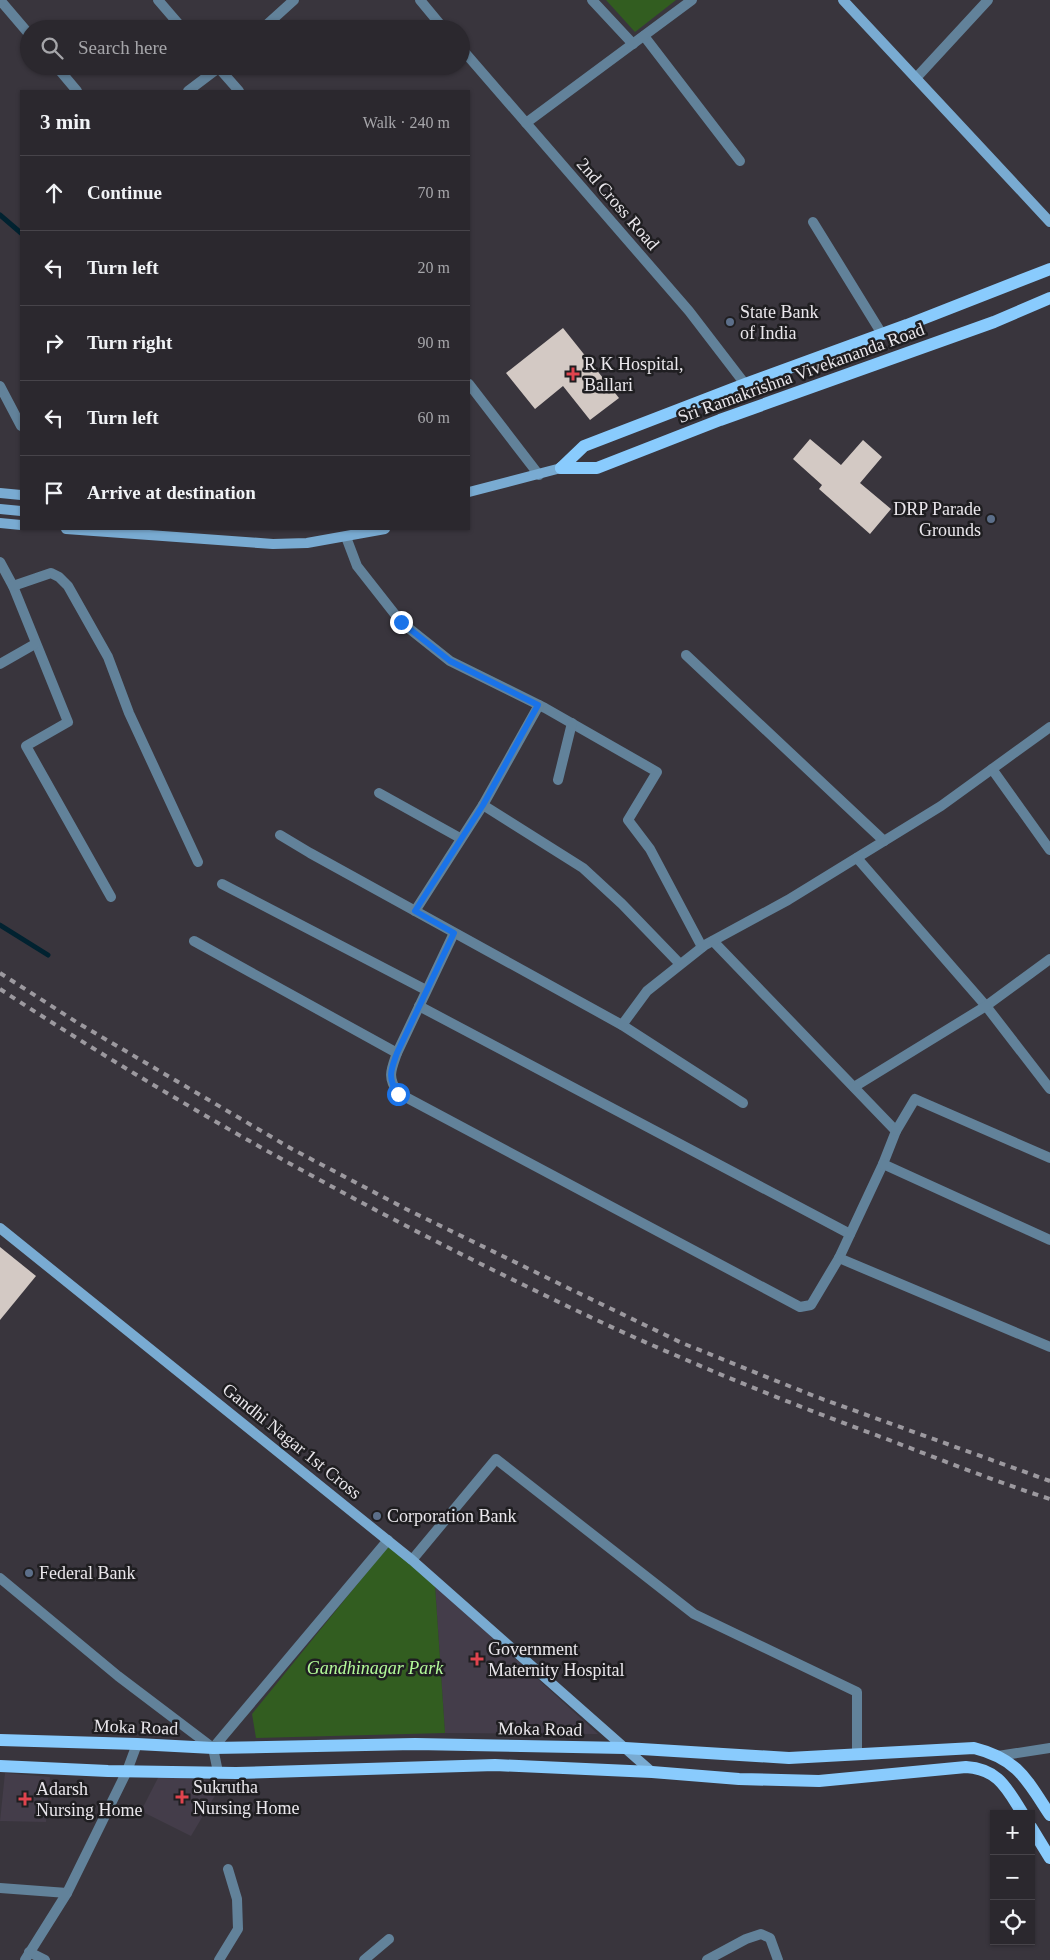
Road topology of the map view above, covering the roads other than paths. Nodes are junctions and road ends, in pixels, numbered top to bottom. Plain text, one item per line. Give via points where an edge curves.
1 (0, 0) edge
2 (158, 0) edge
3 (294, 0) edge
4 (420, 0) edge
5 (592, 0) edge
6 (692, 0) edge
7 (843, 0) edge
8 (988, 0) edge
9 (9, 10) junction
10 (0, 18) edge
11 (175, 20) edge
12 (272, 20) edge
13 (437, 20) edge
14 (20, 23) edge
15 (644, 36) junction
16 (633, 44) junction
17 (470, 58) edge
18 (64, 75) edge
19 (209, 75) edge
20 (226, 75) edge
21 (916, 78) junction
22 (76, 90) edge
23 (189, 90) edge
24 (238, 90) edge
25 (526, 123) junction
26 (740, 161) dead end
27 (813, 222) dead end
28 (1050, 222) edge
29 (1050, 269) edge
30 (1050, 298) edge
31 (882, 334) junction
32 (745, 384) junction
33 (470, 385) edge
34 (0, 386) edge
35 (20, 424) edge
36 (560, 468) junction
37 (538, 474) junction
38 (470, 492) edge
39 (0, 494) edge
40 (20, 495) edge
41 (0, 509) edge
42 (20, 511) edge
43 (0, 523) edge
44 (20, 525) edge
45 (80, 530) edge
46 (380, 530) edge
47 (346, 537) junction
48 (1, 568) edge
49 (13, 586) junction
50 (35, 644) junction
51 (686, 655) dead end
52 (0, 664) edge
53 (538, 705) junction
54 (572, 723) junction
55 (1050, 727) edge
56 (992, 769) junction
57 (558, 780) dead end
58 (379, 793) dead end
59 (483, 805) junction
60 (280, 835) dead end
61 (460, 838) junction
62 (884, 841) junction
63 (1050, 850) edge
64 (857, 858) junction
65 (198, 862) dead end
66 (222, 884) dead end
67 (111, 896) dead end
68 (415, 911) junction
69 (454, 933) junction
70 (712, 940) junction
71 (194, 941) dead end
72 (702, 947) junction
73 (1050, 960) edge
74 (680, 964) junction
75 (426, 990) junction
76 (419, 1006) junction
77 (986, 1006) junction
78 (622, 1025) junction
79 (397, 1053) junction
80 (854, 1086) junction
81 (1050, 1089) edge
82 (743, 1103) dead end
83 (896, 1131) junction
84 (1050, 1158) edge
85 (883, 1164) junction
86 (0, 1228) edge
87 (850, 1234) junction
88 (1050, 1240) edge
89 (838, 1258) junction
90 (1050, 1347) edge
91 (388, 1540) junction
92 (412, 1560) junction
93 (0, 1578) edge
94 (0, 1740) edge
95 (137, 1744) junction
96 (213, 1748) junction
97 (625, 1748) junction
98 (1050, 1748) edge
99 (856, 1753) junction
100 (998, 1756) junction
101 (0, 1766) edge
102 (127, 1771) junction
103 (218, 1772) junction
104 (652, 1772) junction
105 (1020, 1810) edge
106 (1050, 1815) edge
107 (1035, 1833) edge
108 (1050, 1858) edge
109 (228, 1869) dead end
110 (0, 1888) edge
111 (68, 1893) junction
112 (389, 1939) dead end
113 (27, 1956) edge
114 (45, 1960) edge
115 (219, 1960) edge
116 (364, 1960) edge
117 (708, 1960) edge
118 (778, 1960) edge

1 - 9 street
2 - 11 street
3 - 12 street
4 - 13 street
5 - 16 street
6 - 15 street
7 - 21 street
8 - 21 street
9 - 10 street
9 - 14 street
15 - 16 street
15 - 26 street
16 - 25 street
17 - 25 street, 2nd Cross Road
18 - 22 street
19 - 23 street
20 - 24 street
21 - 28 street
25 - 32 street, 2nd Cross Road via 689,310
27 - 31 street
29 - 31 main road, Sri Ramakrishna Vivekananda Road
30 - 36 main road, Sri Ramakrishna Vivekananda Road via 994,322 720,420 597,468
31 - 32 main road, Sri Ramakrishna Vivekananda Road
32 - 36 main road, Sri Ramakrishna Vivekananda Road via 584,446
33 - 37 street
34 - 35 street
36 - 37 street, Sri Ramakrishna Vivekananda Road
37 - 38 street, Sri Ramakrishna Vivekananda Road
39 - 40 street
41 - 42 street
43 - 44 street
45 - 47 street via 273,544
46 - 47 street
47 - 53 street via 357,566 401,622 450,661
48 - 49 street
49 - 50 street
49 - 65 street via 51,573 68,586 108,657 129,713
50 - 52 street
50 - 67 street via 68,722 26,746
51 - 62 street
53 - 54 street
53 - 59 street
54 - 57 street
54 - 72 street via 657,772 628,820 650,849
55 - 56 street
56 - 62 street
56 - 63 street
58 - 61 street
59 - 61 street
59 - 74 street via 583,868
60 - 68 street
61 - 68 street
62 - 64 street
64 - 70 street via 788,900
64 - 77 street
66 - 75 street
68 - 69 street
69 - 75 street
69 - 78 street
70 - 72 street
70 - 80 street
71 - 79 street
72 - 74 street
73 - 77 street
74 - 78 street via 647,991
75 - 76 street
76 - 79 street
76 - 87 street
77 - 80 street
77 - 81 street
78 - 82 street
79 - 89 street via 390,1072 398,1094 800,1307 811,1305
80 - 83 street
83 - 84 street via 915,1099
83 - 85 street
85 - 87 street
85 - 88 street
86 - 91 street, Gandhi Nagar 1st Cross
87 - 89 street
89 - 90 street
91 - 92 street, Gandhi Nagar 1st Cross
91 - 96 street
92 - 97 street, Gandhi Nagar 1st Cross
92 - 99 street via 496,1460 694,1614 857,1692
93 - 96 street via 118,1676
94 - 95 main road, Moka Road
95 - 96 main road, Moka Road
95 - 102 street
96 - 97 main road, Moka Road via 415,1744
96 - 103 street
97 - 99 main road, Moka Road via 789,1758
97 - 104 street, Gandhi Nagar 1st Cross
98 - 100 street
99 - 100 main road, Moka Road via 974,1748
100 - 106 main road, Moka Road via 1025,1778
101 - 102 main road
102 - 103 main road
102 - 111 street
103 - 104 main road via 495,1765
104 - 105 main road via 739,1779 818,1780 977,1768 985,1769 997,1778
107 - 108 main road
109 - 115 street via 237,1899 238,1929
110 - 111 street
111 - 113 street
112 - 116 street
113 - 114 street
117 - 118 street via 761,1934 770,1938

